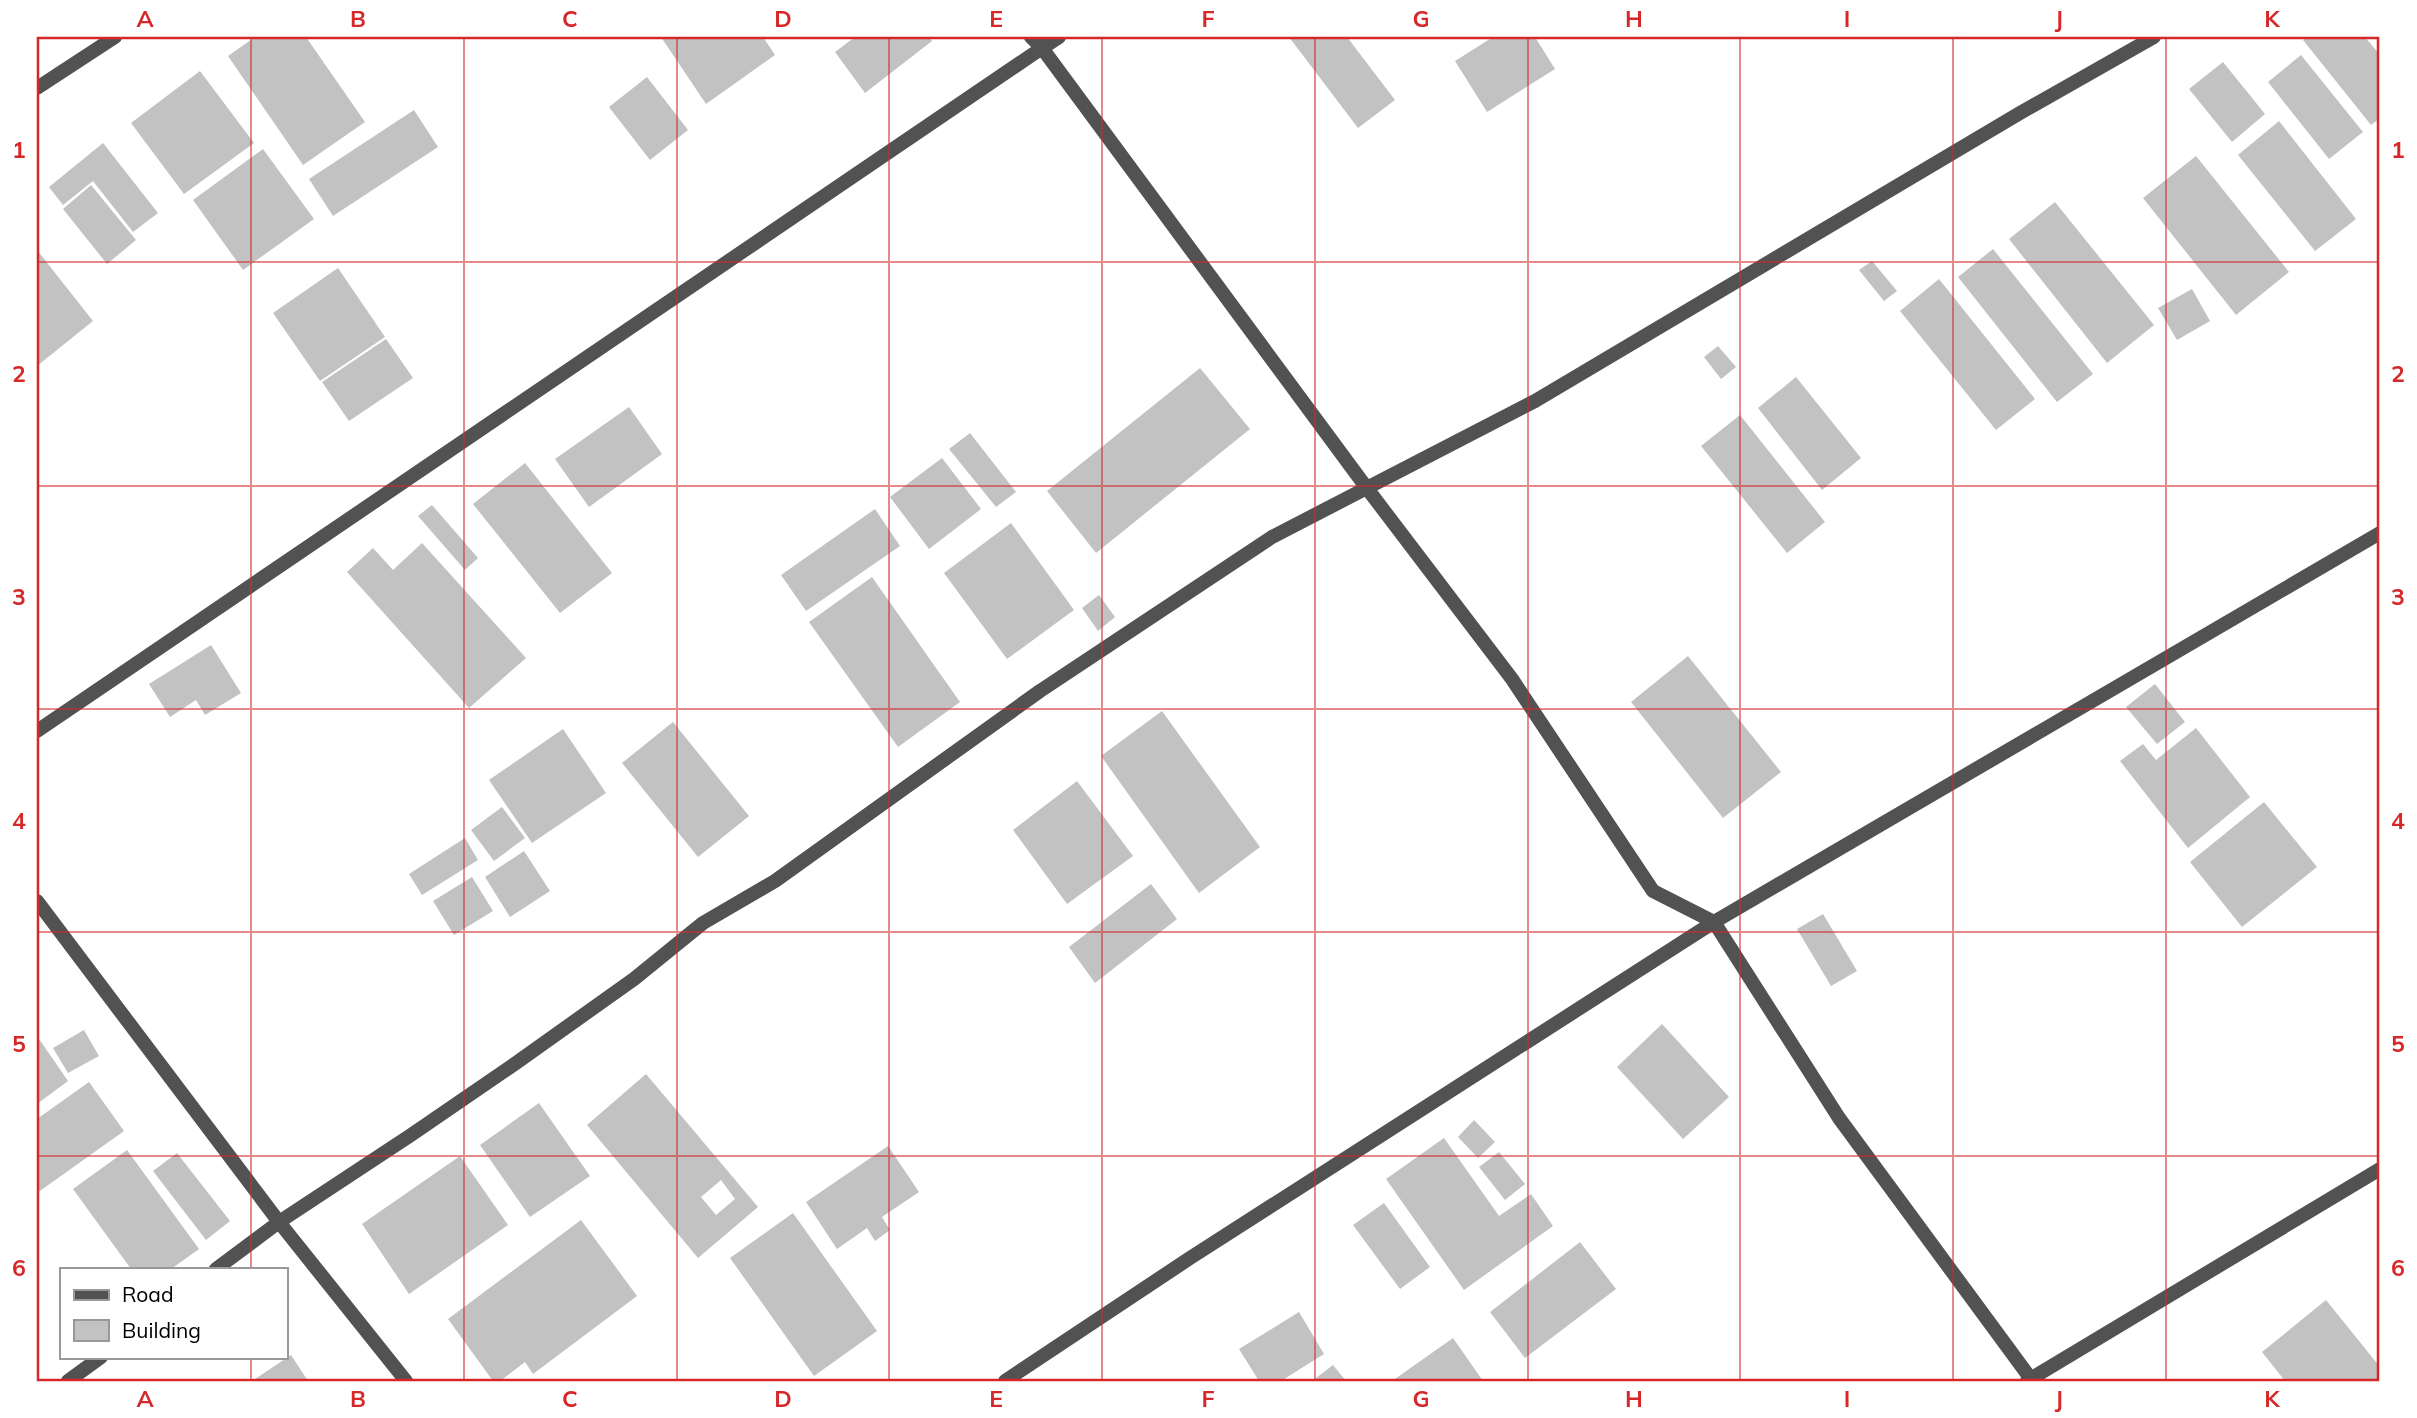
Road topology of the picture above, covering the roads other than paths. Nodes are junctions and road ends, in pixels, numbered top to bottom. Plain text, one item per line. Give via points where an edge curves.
1 (115, 37) edge
2 (1031, 37) edge
3 (1059, 37) edge
4 (2154, 37) edge
5 (1042, 48) junction
6 (37, 88) edge
7 (1366, 487) junction
8 (2380, 533) edge
9 (37, 732) edge
10 (37, 901) edge
11 (1714, 922) junction
12 (2380, 1169) edge
13 (279, 1222) junction
14 (217, 1268) edge
15 (100, 1358) edge
16 (2029, 1380) edge
17 (68, 1381) edge
18 (406, 1381) edge
19 (1005, 1381) edge

1 - 6 street
2 - 5 street
3 - 5 street
4 - 7 street via 1535,401
5 - 7 street
5 - 9 street
7 - 11 street via 1512,679 1653,891
7 - 13 street via 1272,537 1040,691 775,881 703,923 634,979 505,1070
8 - 11 street
10 - 13 street
11 - 16 street via 1839,1118
11 - 19 street
12 - 16 street
13 - 14 street
13 - 18 street
15 - 17 street

